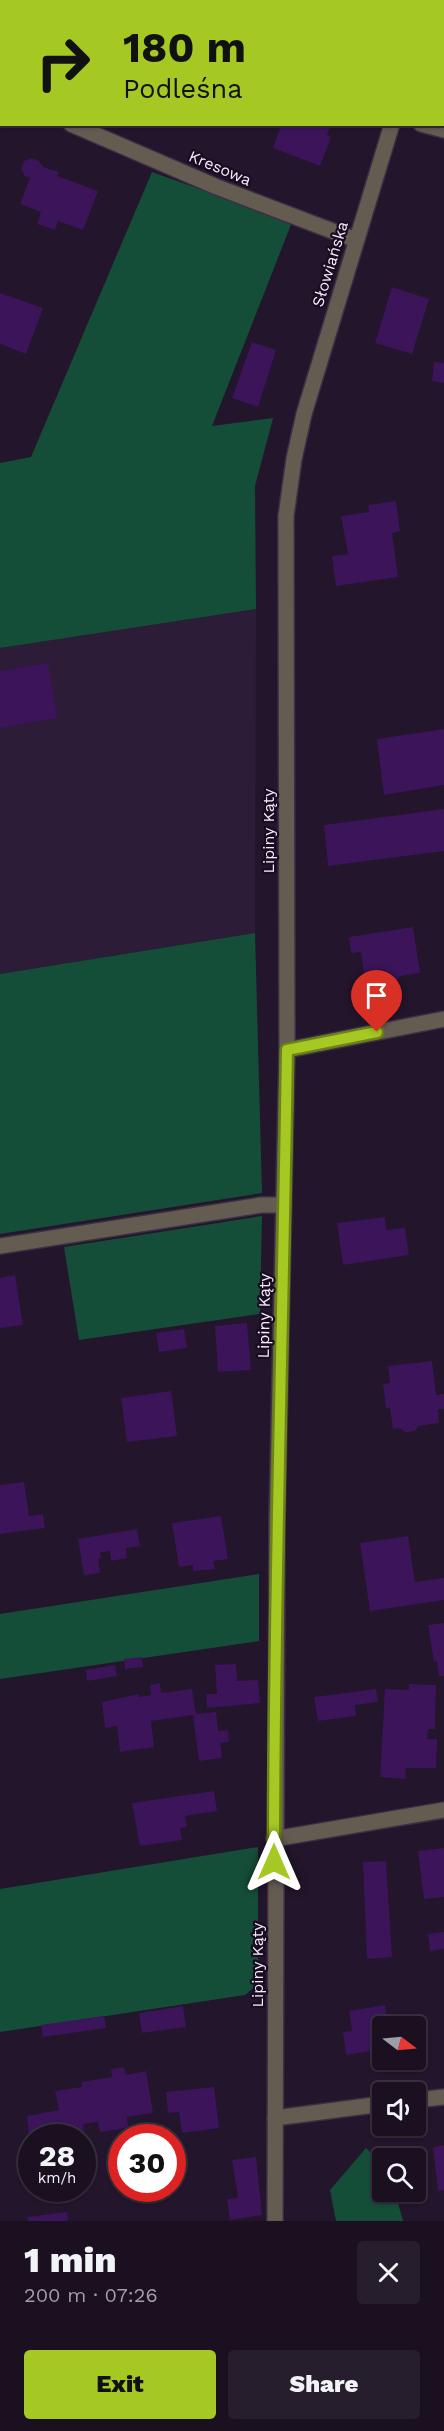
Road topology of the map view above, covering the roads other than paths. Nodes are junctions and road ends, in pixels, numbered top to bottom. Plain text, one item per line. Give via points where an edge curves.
1 (76, 126) edge
2 (391, 126) edge
3 (429, 126) edge
4 (444, 130) edge
5 (356, 240) junction
6 (304, 414) joint
7 (444, 1019) edge
8 (287, 1050) junction
9 (284, 1205) junction
10 (0, 1246) edge
11 (444, 1810) edge
12 (274, 1839) junction
13 (444, 2097) edge
14 (426, 2099) edge
15 (372, 2105) edge
16 (275, 2118) junction
17 (275, 2221) edge

1 - 5 street, Kresowa
2 - 5 street, Słowiańska
3 - 4 street
5 - 6 street, Słowiańska
6 - 8 street, Lipiny Kąty via 286,516
7 - 8 street
8 - 9 street, Lipiny Kąty
9 - 10 street via 261,1204
9 - 12 street, Lipiny Kąty via 276,1519
11 - 12 street
12 - 16 street, Lipiny Kąty
13 - 14 street
15 - 16 street
16 - 17 street, Lipiny Kąty

